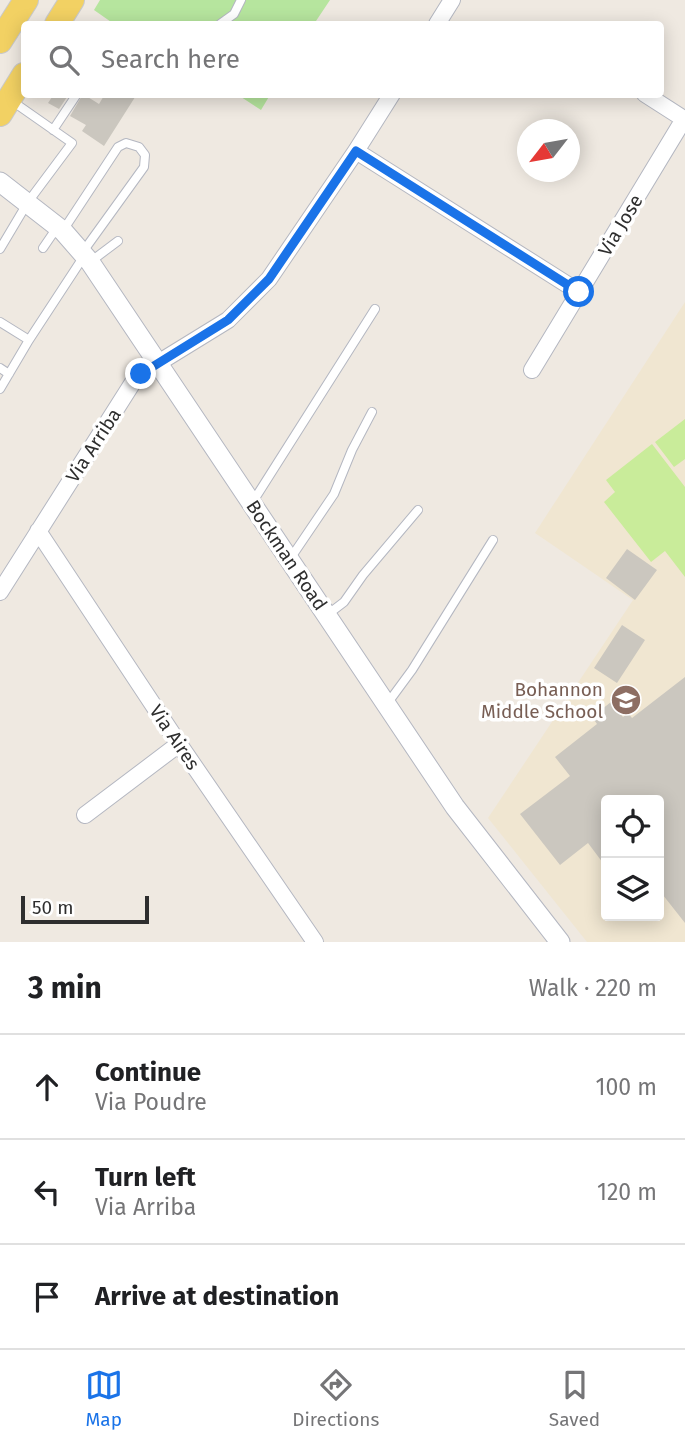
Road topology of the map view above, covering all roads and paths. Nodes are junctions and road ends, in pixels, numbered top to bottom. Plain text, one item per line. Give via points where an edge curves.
1 (26, 0) edge
2 (72, 0) edge
3 (241, 0) edge
4 (452, 0) edge
5 (59, 21) edge
6 (224, 21) edge
7 (439, 21) edge
8 (0, 41) edge
9 (21, 80) edge
10 (73, 98) edge
11 (389, 98) edge
12 (651, 98) edge
13 (5, 106) edge
14 (53, 130) junction
15 (356, 151) junction
16 (0, 182) edge
17 (28, 202) junction
18 (60, 229) junction
19 (118, 241) dead end
20 (0, 248) edge
21 (43, 248) dead end
22 (85, 257) junction
23 (579, 292) junction
24 (375, 309) dead end
25 (0, 322) edge
26 (29, 340) junction
27 (159, 363) junction
28 (0, 368) edge
29 (532, 370) dead end
30 (9, 374) junction
31 (0, 389) edge
32 (372, 412) dead end
33 (252, 503) junction
34 (418, 510) dead end
35 (37, 531) junction
36 (493, 540) dead end
37 (290, 559) junction
38 (0, 592) edge
39 (327, 615) junction
40 (387, 704) junction
41 (179, 744) junction
42 (85, 815) dead end
43 (315, 942) edge
44 (560, 942) edge

1 - 8 main road
2 - 5 main road
3 - 6 lane
4 - 7 street
9 - 13 main road
10 - 14 lane
11 - 15 street, Via Arriba
12 - 23 street, Via Jose via 684,120
13 - 14 lane
14 - 17 lane via 72,143
15 - 23 street
15 - 27 street, Via Arriba via 269,279 228,320
16 - 17 street, Bockman Road
17 - 18 street, Bockman Road
17 - 20 lane
18 - 21 lane
18 - 22 street, Bockman Road
18 - 22 lane via 118,147 139,147 145,155 144,167
19 - 22 lane
22 - 26 lane
22 - 27 street, Bockman Road
23 - 29 street, Via Jose
24 - 33 lane
25 - 26 lane
26 - 30 lane
27 - 33 street, Bockman Road
27 - 35 street, Via Arriba via 137,376
28 - 30 lane
30 - 31 lane
32 - 37 lane via 334,494
33 - 37 street, Bockman Road
34 - 39 lane via 344,602
35 - 38 street, Via Arriba
35 - 41 street, Via Aires
36 - 40 lane
37 - 39 street, Bockman Road
39 - 40 street, Bockman Road
40 - 44 street, Bockman Road via 462,816
41 - 42 street
41 - 43 street, Via Aires

